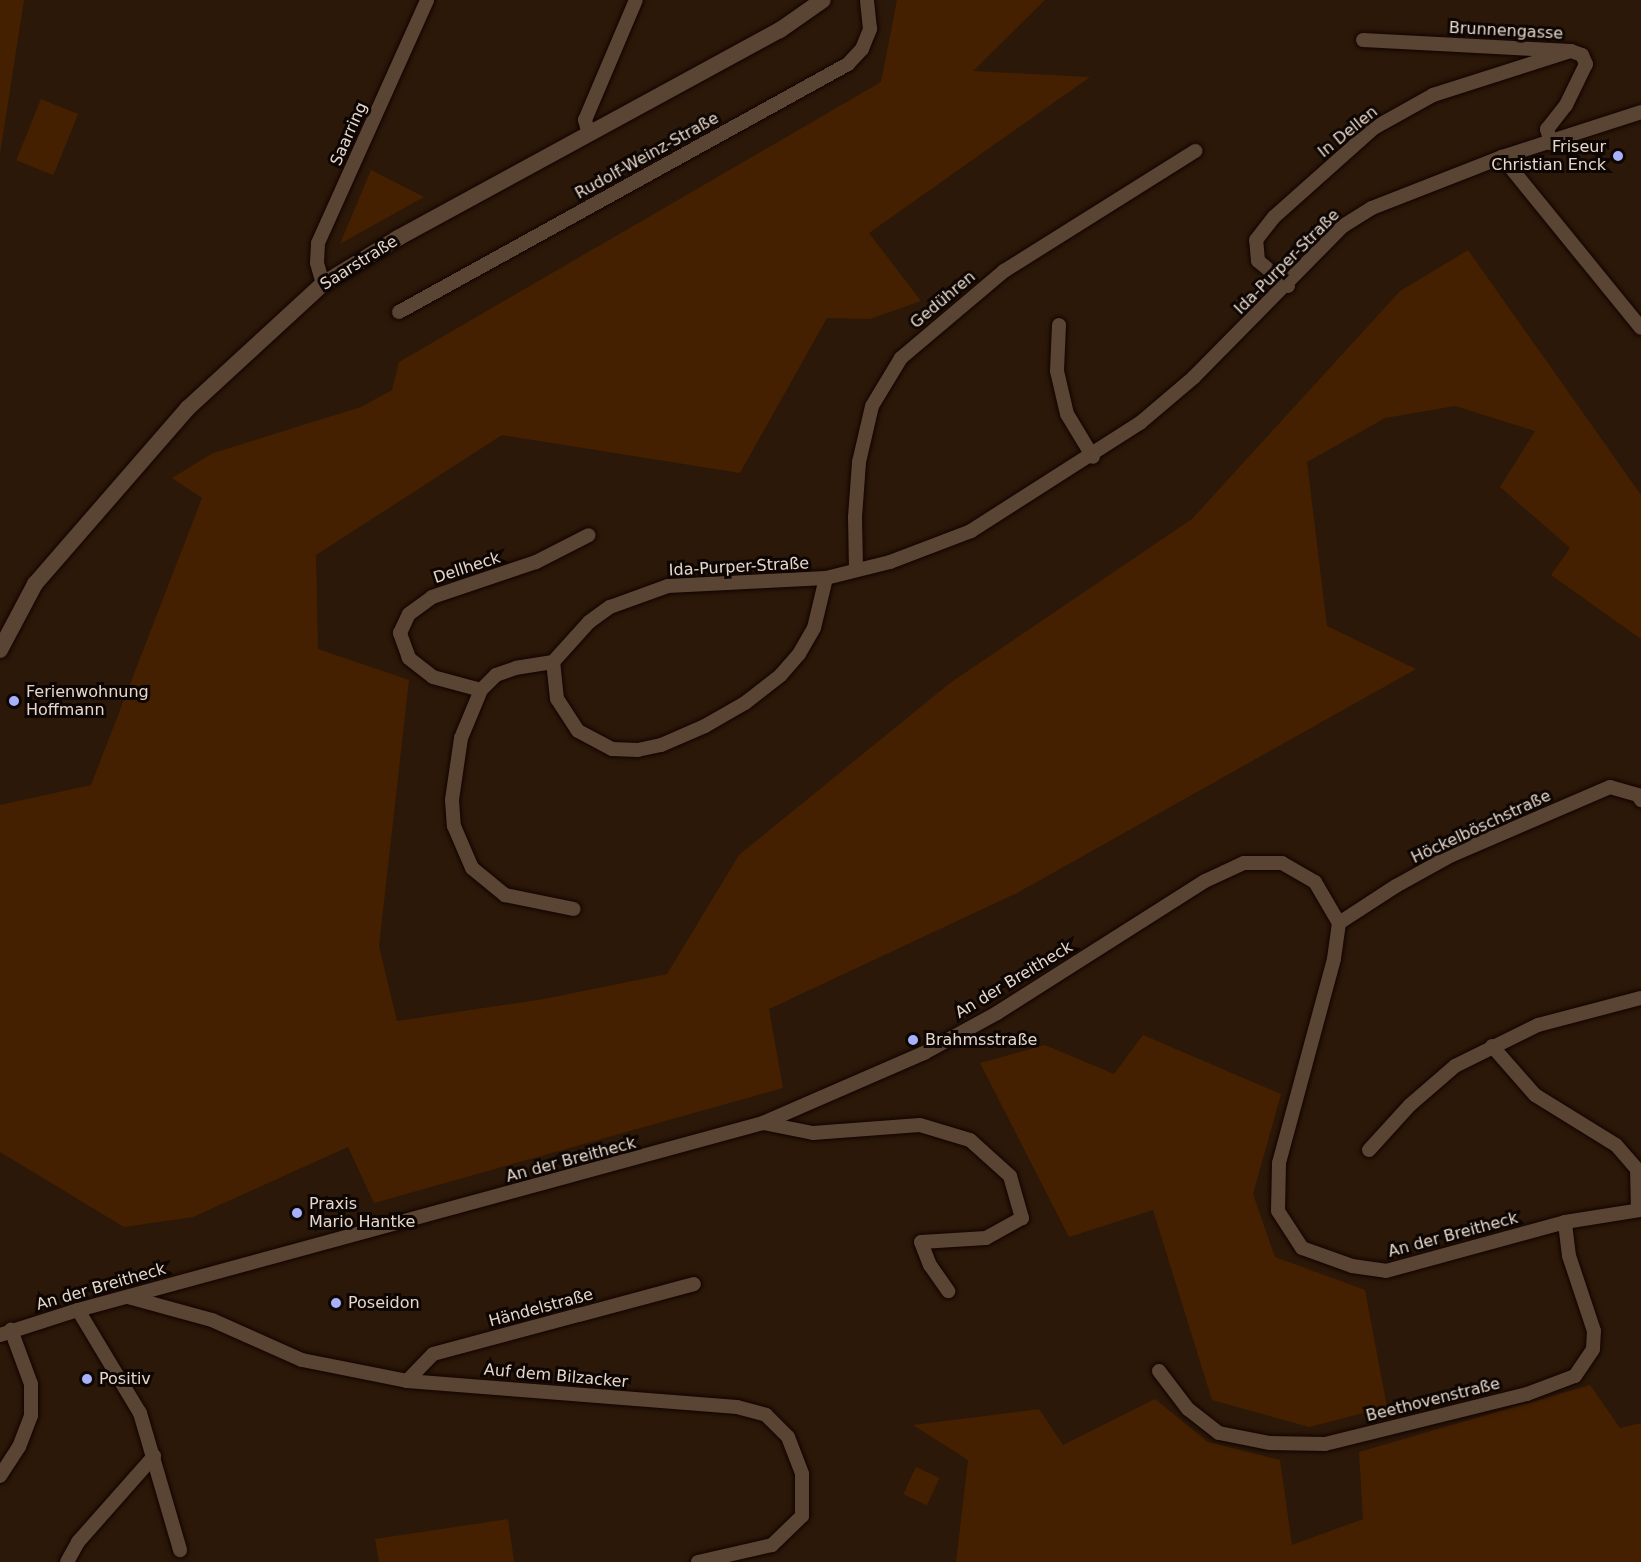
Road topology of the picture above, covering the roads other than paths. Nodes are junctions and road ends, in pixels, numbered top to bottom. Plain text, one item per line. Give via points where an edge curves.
1 (427, 0) edge
2 (636, 0) edge
3 (823, 0) edge
4 (867, 0) edge
5 (1363, 40) dead end
6 (1571, 51) junction
7 (1641, 111) edge
8 (589, 134) junction
9 (1551, 143) junction
10 (1195, 151) dead end
11 (1503, 157) junction
12 (323, 284) junction
13 (1288, 286) junction
14 (399, 312) dead end
15 (1059, 325) dead end
16 (1641, 328) edge
17 (1093, 457) junction
18 (589, 535) dead end
19 (856, 569) junction
20 (826, 578) junction
21 (0, 650) edge
22 (553, 662) junction
23 (482, 690) junction
24 (1641, 800) edge
25 (574, 909) dead end
26 (1339, 923) junction
27 (1641, 998) edge
28 (1492, 1046) junction
29 (763, 1123) junction
30 (1369, 1150) dead end
31 (1640, 1210) edge
32 (1565, 1222) junction
33 (694, 1284) dead end
34 (948, 1291) dead end
35 (126, 1296) junction
36 (78, 1310) junction
37 (4, 1332) edge
38 (1159, 1371) dead end
39 (407, 1381) junction
40 (154, 1456) junction
41 (0, 1476) edge
42 (180, 1550) dead end
43 (67, 1562) edge
44 (698, 1562) edge

1 - 12 street, Saarring via 318,243 317,263
2 - 8 street via 585,120
3 - 8 street, Saarstraße via 780,30
4 - 14 street, Rudolf-Weinz-Straße via 870,29 862,49 848,63
5 - 6 street, Brunnengasse
6 - 9 street, Brunnengasse via 1582,55 1586,64 1566,105 1547,129
6 - 13 street, In Dellen via 1433,95 1374,128 1274,218 1256,240 1258,261
7 - 9 street, Ida-Purper-Straße
8 - 12 street, Saarstraße
9 - 11 street, Ida-Purper-Straße
10 - 19 street, Gedühren via 1004,271 901,358 872,406 859,462
11 - 13 street, Ida-Purper-Straße via 1372,208 1343,226
11 - 16 street
12 - 21 street, Saarstraße via 288,312 188,408 35,585
13 - 17 street, Ida-Purper-Straße via 1193,378
15 - 17 street via 1057,371 1067,414
17 - 19 street, Ida-Purper-Straße via 970,531 890,562
18 - 23 street, Dellheck via 536,562 432,597 409,614 400,633 409,658 433,677
19 - 20 street, Ida-Purper-Straße
20 - 22 street, Ida-Purper-Straße via 706,583 639,594 589,622
20 - 22 street, Ida-Purper-Straße via 814,628 781,675 745,704 661,745 638,750 612,749 578,731 557,699
22 - 23 street via 496,675
23 - 25 street via 461,738 455,770 452,800 459,844 472,868 505,895
24 - 26 street, Höckelböschstraße via 1638,795 1610,787 1452,855
26 - 29 street, An der Breitheck via 1315,882 1282,863 1244,863 1205,881 997,1012 924,1053
26 - 32 street, An der Breitheck via 1334,959 1279,1162 1278,1211 1302,1248 1352,1266 1386,1271
27 - 28 street via 1538,1025
28 - 30 street via 1455,1066 1410,1105
28 - 31 street via 1535,1095 1616,1145 1637,1169
29 - 34 street via 813,1133 920,1125 970,1140 1011,1176 1022,1218 986,1238 921,1242 930,1265
29 - 35 street, An der Breitheck
31 - 32 street, An der Breitheck
32 - 38 street, Beethovenstraße via 1569,1256 1594,1332 1593,1349 1575,1376 1527,1394 1325,1444 1270,1443 1219,1433 1188,1409
33 - 39 street, Händelstraße via 433,1354
35 - 36 street, An der Breitheck
35 - 39 street, Auf dem Bilzacker via 212,1320 302,1360
36 - 37 street, An der Breitheck
36 - 40 street via 140,1413
37 - 41 street via 31,1384 31,1415 19,1447
39 - 44 street, Auf dem Bilzacker via 737,1407 766,1414 788,1437 802,1474 802,1516 772,1545
40 - 42 street
40 - 43 street via 78,1542

